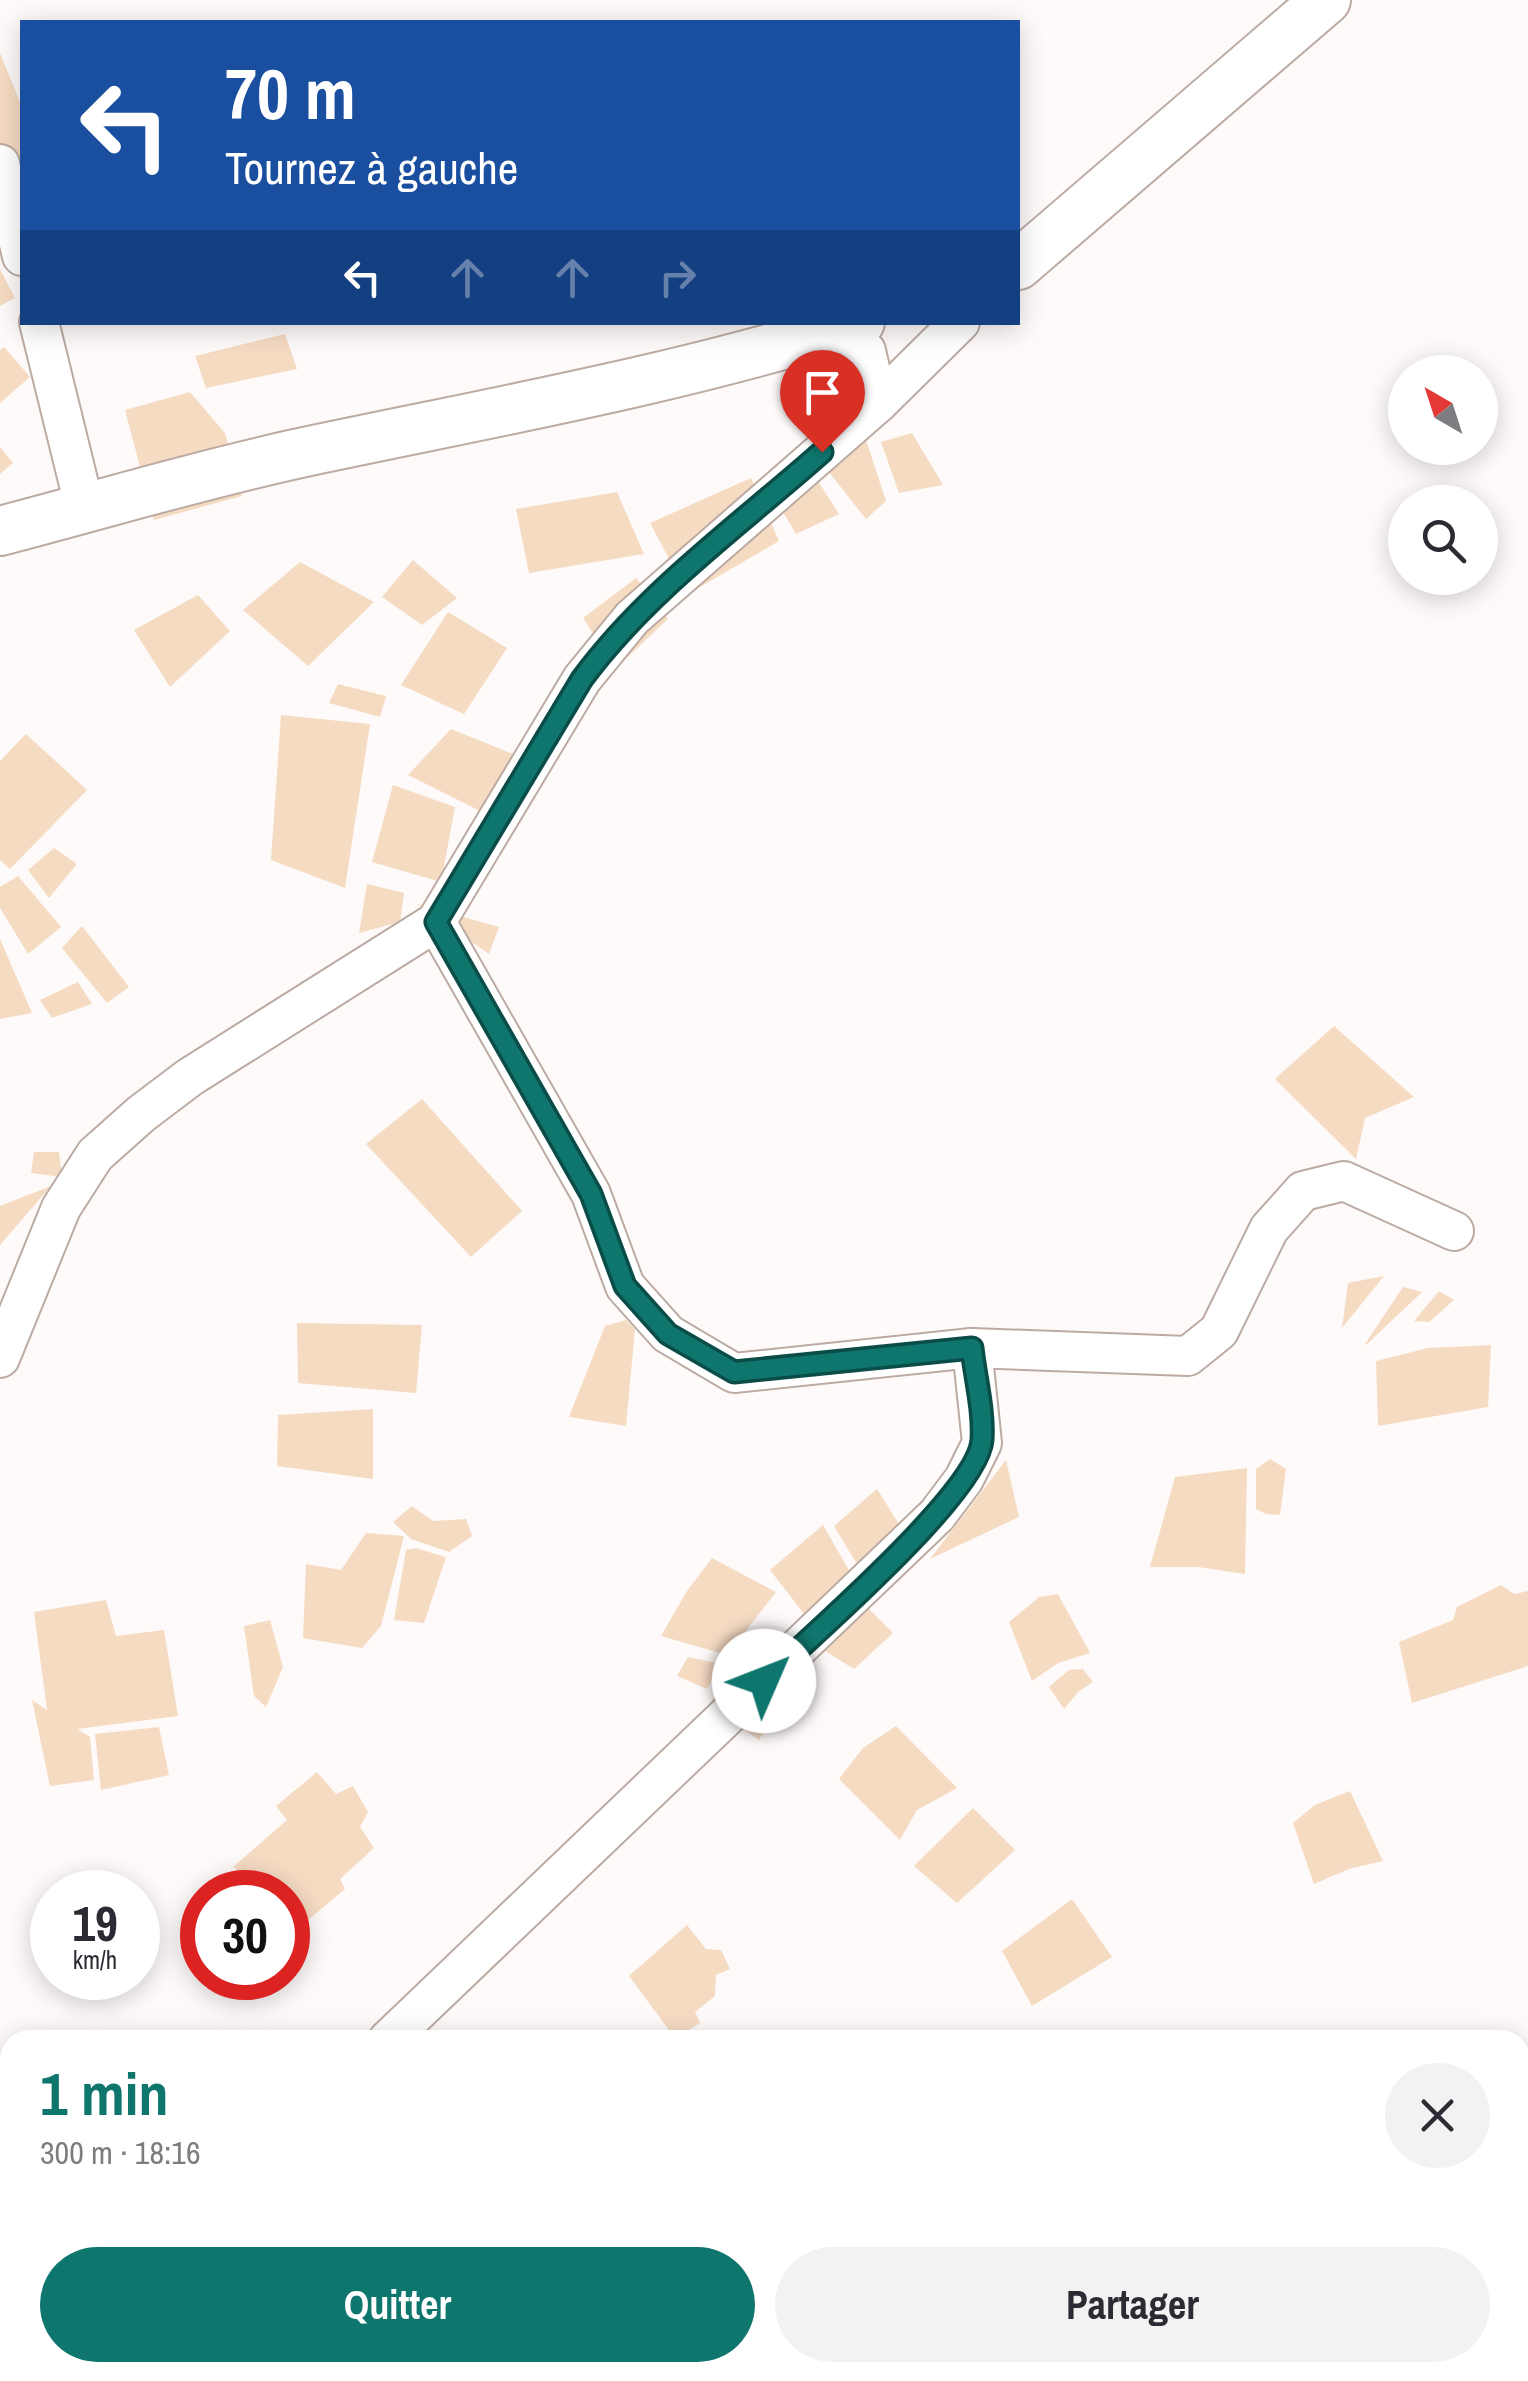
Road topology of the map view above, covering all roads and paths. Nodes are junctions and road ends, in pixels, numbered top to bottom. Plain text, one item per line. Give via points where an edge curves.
1 (1326, 0) edge
2 (0, 164) edge
3 (20, 248) edge
4 (1020, 263) edge
5 (40, 325) edge
6 (851, 325) edge
7 (957, 325) edge
8 (878, 403) junction
9 (84, 509) junction
10 (0, 531) edge
11 (436, 922) junction
12 (1454, 1231) dead end
13 (972, 1348) junction
14 (0, 1358) edge
15 (398, 2030) edge

1 - 4 street
2 - 3 street
5 - 9 street
6 - 8 street via 866,351
6 - 9 street via 599,392 296,454
7 - 8 street
8 - 11 street via 632,618 603,651
9 - 10 street
11 - 13 street via 591,1194 625,1286 668,1334 734,1372
11 - 14 street via 190,1077 95,1156 62,1208
12 - 13 street via 1344,1181 1303,1191 1268,1229 1219,1331 1188,1356
13 - 15 street via 982,1442 937,1516

